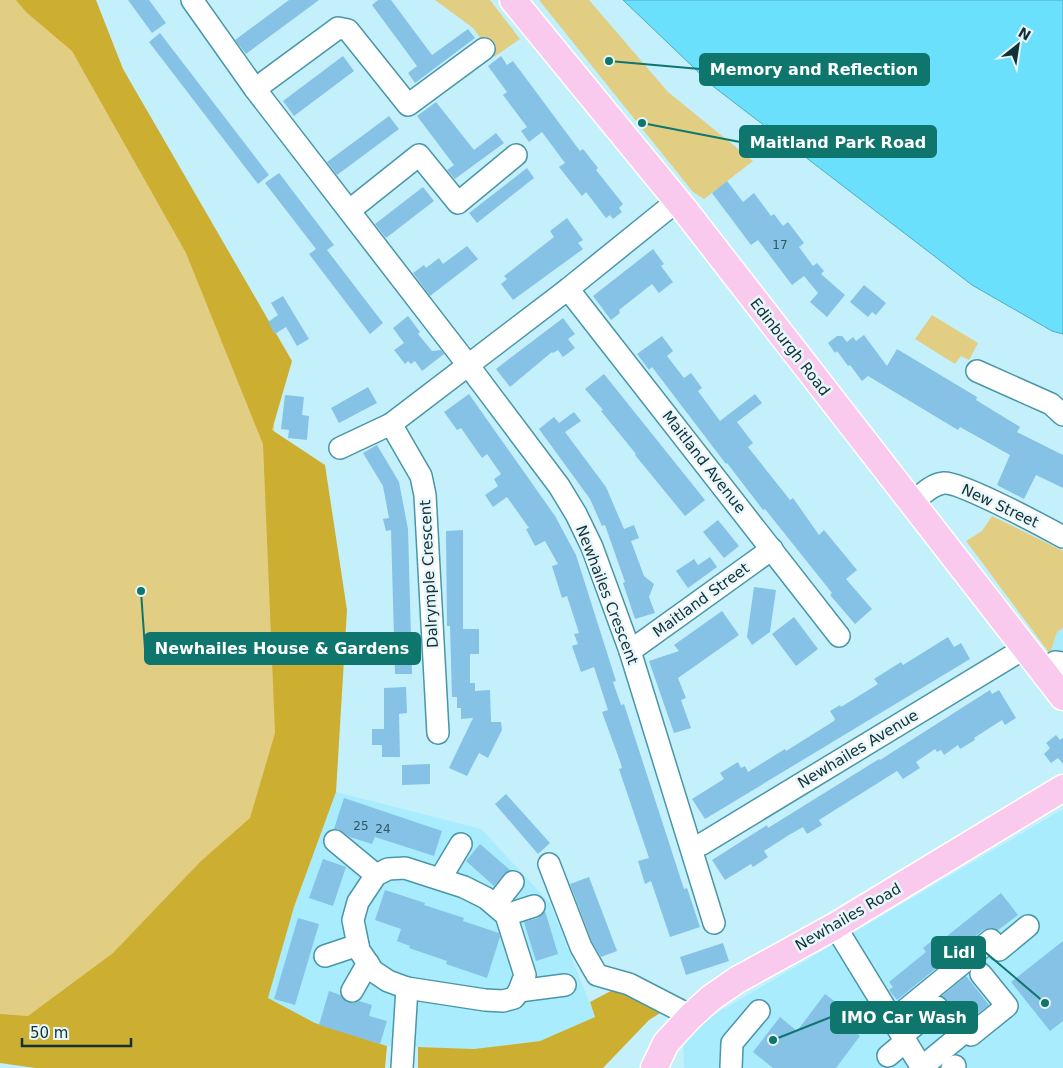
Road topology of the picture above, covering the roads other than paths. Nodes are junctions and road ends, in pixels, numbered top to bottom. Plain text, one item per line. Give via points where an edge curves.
1 (192, 0) edge
2 (513, 0) edge
3 (484, 49) dead end
4 (255, 89) junction
5 (516, 155) dead end
6 (677, 201) junction
7 (350, 210) junction
8 (568, 289) junction
9 (468, 364) junction
10 (977, 371) dead end
11 (1059, 409) edge
12 (391, 424) junction
13 (340, 448) dead end
14 (912, 503) junction
15 (1063, 537) edge
16 (772, 549) junction
17 (839, 636) dead end
18 (1025, 648) junction
19 (630, 651) junction
20 (1053, 667) edge
21 (1063, 698) edge
22 (437, 733) dead end
23 (1063, 788) edge
24 (335, 840) dead end
25 (461, 844) dead end
26 (691, 847) junction
27 (549, 864) dead end
28 (376, 875) junction
29 (440, 879) junction
30 (513, 882) dead end
31 (534, 906) dead end
32 (500, 910) junction
33 (714, 923) dead end
34 (835, 926) junction
35 (1028, 926) dead end
36 (363, 954) junction
37 (325, 956) dead end
38 (980, 974) dead end
39 (565, 985) dead end
40 (407, 988) junction
41 (352, 991) dead end
42 (519, 991) junction
43 (937, 1008) dead end
44 (759, 1011) dead end
45 (691, 1016) junction
46 (900, 1032) junction
47 (888, 1056) dead end
48 (402, 1068) edge
49 (654, 1068) edge
50 (731, 1068) edge
51 (922, 1068) edge

1 - 4 street, Newhailes Crescent
2 - 6 main road, Edinburgh Road
3 - 4 street via 408,105 348,30 338,28
4 - 7 street, Newhailes Crescent
5 - 7 street via 458,203 419,155
6 - 8 street
6 - 14 main road, Edinburgh Road
7 - 9 street, Newhailes Crescent
8 - 9 street
8 - 16 street, Maitland Avenue
9 - 12 street
9 - 19 street, Newhailes Crescent via 576,514 592,547
10 - 11 street
12 - 13 street
12 - 22 street, Dalrymple Crescent via 420,476 425,496
14 - 15 street, New Street via 935,485 949,483
14 - 18 main road, Edinburgh Road
16 - 17 street, Maitland Avenue
16 - 19 street, Maitland Street
18 - 20 main road, Edinburgh Road
18 - 26 street, Newhailes Avenue via 702,844
19 - 26 street, Newhailes Crescent
20 - 21 main road, Edinburgh Road
23 - 34 main road, Newhailes Road
24 - 28 street
25 - 29 street
26 - 33 street, Newhailes Crescent
27 - 45 street via 581,947 596,975 629,984
28 - 29 street via 388,869 405,868
28 - 36 street via 358,902 353,920
29 - 32 street via 486,898
30 - 32 street
31 - 32 street
32 - 42 street via 525,975
34 - 45 main road, Newhailes Road via 737,980
34 - 46 street
35 - 46 street via 999,950 991,940
36 - 37 street
36 - 40 street via 373,971
36 - 41 street
38 - 51 street via 1007,1006 971,1035 967,1030
39 - 42 street
40 - 42 street via 503,1001 514,998
40 - 48 street
43 - 46 street
44 - 50 street via 732,1043
45 - 49 main road, Newhailes Road via 666,1043
46 - 47 street
46 - 51 street

